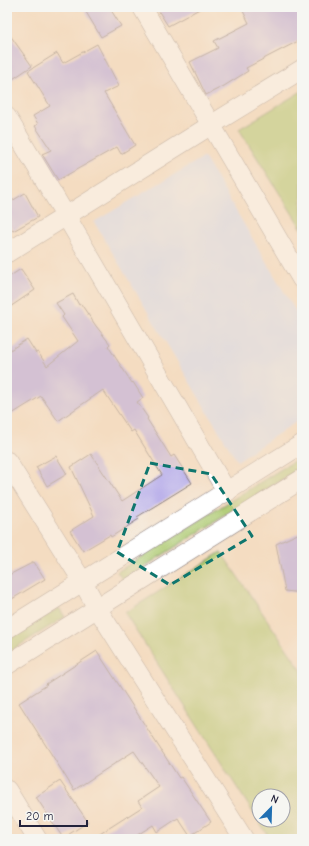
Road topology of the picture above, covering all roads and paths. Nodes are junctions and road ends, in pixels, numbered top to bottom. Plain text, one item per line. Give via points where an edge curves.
1 (142, 7) edge
2 (302, 69) edge
3 (7, 117) edge
4 (211, 125) junction
5 (66, 216) junction
6 (7, 253) edge
7 (302, 280) edge
8 (302, 444) edge
9 (7, 461) edge
10 (302, 479) edge
11 (227, 492) junction
12 (83, 582) junction
13 (97, 608) junction
14 (7, 629) edge
15 (7, 665) edge
16 (7, 790) edge
17 (37, 839) edge
18 (244, 839) edge

1 - 4 street
2 - 4 street
3 - 5 street
4 - 5 street
4 - 7 street
5 - 6 street
5 - 11 street
8 - 11 street
9 - 12 street
10 - 13 street
11 - 12 street
12 - 13 street
12 - 14 street
13 - 15 street
13 - 18 street
16 - 17 street

